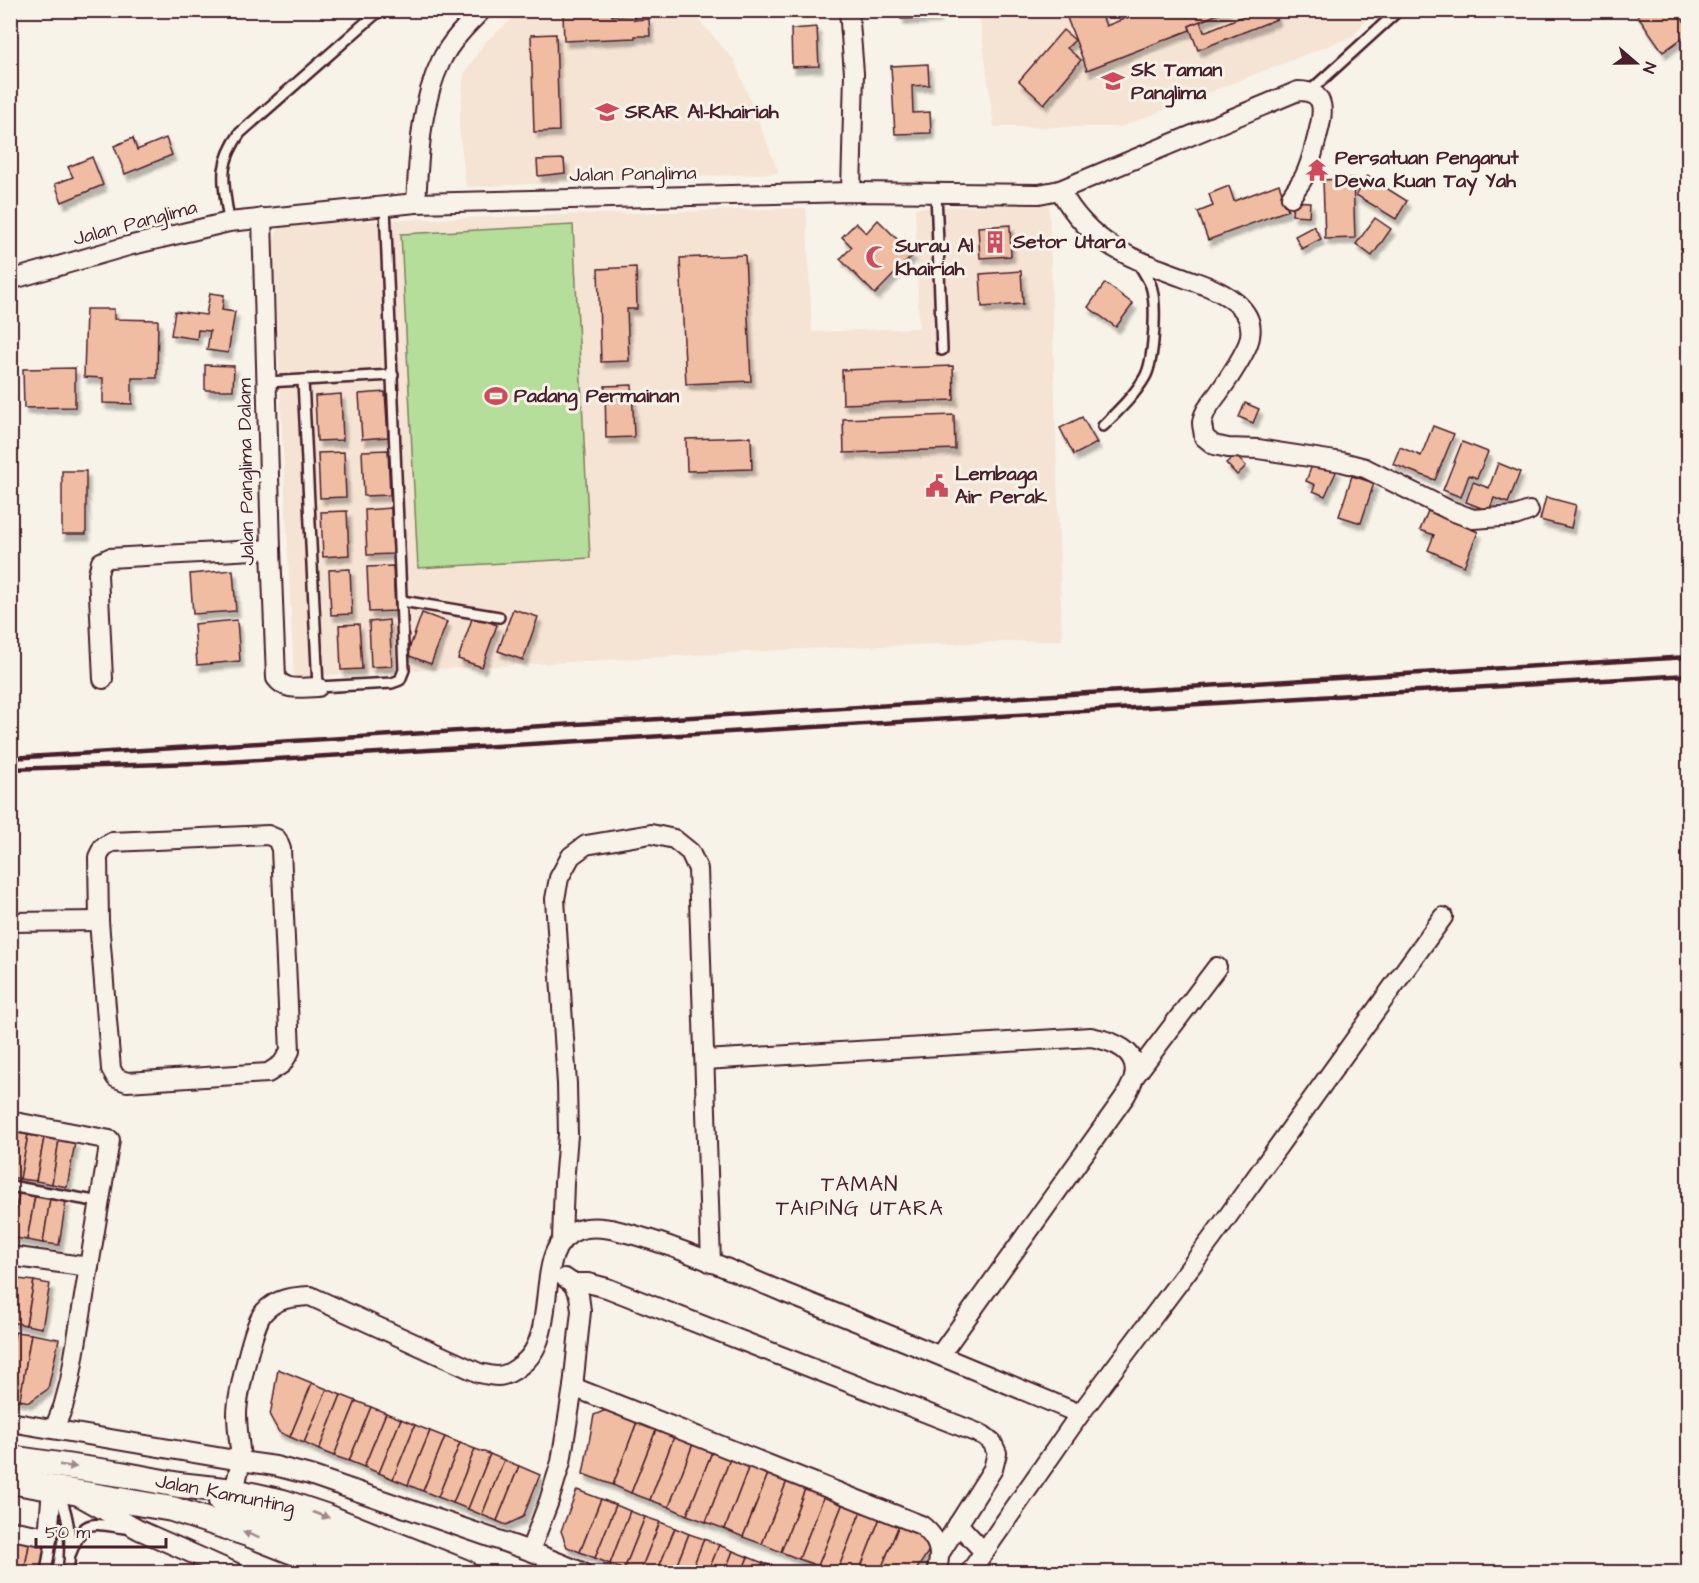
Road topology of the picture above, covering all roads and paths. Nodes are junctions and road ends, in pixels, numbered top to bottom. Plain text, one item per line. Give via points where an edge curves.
1 (380, 10) edge
2 (483, 10) edge
3 (849, 10) edge
4 (1399, 10) edge
5 (1310, 91) junction
6 (1060, 190) junction
7 (851, 192) junction
8 (936, 192) junction
9 (1291, 197) dead end
10 (416, 203) junction
11 (385, 206) junction
12 (262, 218) junction
13 (229, 222) junction
14 (1138, 262) junction
15 (10, 280) edge
16 (942, 350) dead end
17 (393, 375) junction
18 (303, 380) junction
19 (267, 382) junction
20 (1103, 426) dead end
21 (1529, 511) dead end
22 (271, 549) junction
23 (402, 601) junction
24 (499, 617) dead end
25 (103, 679) dead end
26 (318, 687) junction
27 (1443, 917) dead end
28 (99, 921) junction
29 (10, 922) edge
30 (1217, 967) dead end
31 (705, 1060) junction
32 (1134, 1077) junction
33 (10, 1121) edge
34 (10, 1186) edge
35 (100, 1202) junction
36 (562, 1239) junction
37 (10, 1256) edge
38 (711, 1263) junction
39 (89, 1267) junction
40 (550, 1270) junction
41 (572, 1283) junction
42 (940, 1355) junction
43 (573, 1387) junction
44 (1080, 1414) junction
45 (10, 1422) edge
46 (54, 1429) junction
47 (10, 1458) edge
48 (241, 1461) junction
49 (10, 1481) edge
50 (179, 1485) junction
51 (59, 1489) junction
52 (234, 1491) junction
53 (958, 1524) junction
54 (10, 1530) edge
55 (139, 1530) junction
56 (48, 1537) junction
57 (530, 1551) junction
58 (984, 1552) junction
59 (940, 1553) junction
60 (70, 1555) junction
61 (46, 1572) edge
62 (68, 1572) edge
63 (234, 1572) edge
64 (344, 1572) edge
65 (405, 1572) edge
66 (464, 1572) edge
67 (582, 1572) edge
68 (936, 1572) edge
69 (970, 1572) edge

1 - 13 lane via 240,133 228,150 222,172
2 - 10 street via 441,60 426,101
3 - 7 street via 854,73
4 - 5 lane
5 - 6 street, Jalan Panglima via 1298,91
5 - 9 street via 1318,97 1322,119 1311,161
6 - 8 street, Jalan Panglima via 1038,194
6 - 14 street via 1083,225
7 - 8 street, Jalan Panglima
7 - 10 street, Jalan Panglima
8 - 16 lane
10 - 11 street, Jalan Panglima
11 - 12 street, Jalan Panglima
11 - 17 lane
12 - 13 street, Jalan Panglima
12 - 19 street, Jalan Panglima Dalam
13 - 15 street, Jalan Panglima
14 - 20 lane via 1151,287 1152,352 1146,375 1130,400
14 - 21 street via 1215,288 1242,309 1249,324 1249,342 1202,424 1204,437 1214,445 1365,468 1473,519
17 - 18 lane
17 - 23 lane
18 - 19 lane
18 - 26 lane
19 - 22 street, Jalan Panglima Dalam
22 - 25 street via 109,558 101,562 98,574
22 - 26 street, Jalan Panglima Dalam via 276,678 287,688
23 - 24 lane
23 - 26 lane via 404,670 400,680
27 - 44 street via 1213,1238
28 - 28 street via 98,857 103,847 112,842 267,835 278,839 290,1051 282,1064 268,1073 128,1082 116,1078 111,1069
28 - 29 street
30 - 32 street
31 - 32 street via 1091,1037 1124,1048 1134,1060
31 - 36 street via 698,869 690,852 674,839 651,834 586,844 571,856 559,878 555,899 567,1084
31 - 38 street
32 - 42 street via 1126,1095
33 - 35 street via 110,1140
34 - 35 lane
35 - 39 street
36 - 38 street via 578,1230 616,1230
36 - 40 street
37 - 39 street
38 - 42 street
39 - 46 street via 70,1381
40 - 41 street
40 - 48 street via 539,1344 529,1360 498,1376 479,1373 310,1296 276,1302 262,1313 253,1330 237,1412
41 - 43 street via 581,1311
41 - 53 street via 607,1288 983,1435 998,1453 993,1469
42 - 44 street
43 - 57 street via 561,1462
43 - 59 street via 911,1520 928,1531
44 - 58 street
45 - 46 street
46 - 48 street
47 -> 50 main road, Jalan Kamunting
48 - 52 street
48 - 57 street via 309,1475
49 - 51 main road, Jalan Kamunting
50 - 52 main road, Jalan Kamunting
50 - 65 main road
51 - 55 street
51 - 56 street
51 - 60 lane via 70,1523
64 -> 51 main road, Jalan Kamunting via 172,1509
52 -> 66 main road, Jalan Kamunting via 325,1516
53 - 58 street
53 - 59 street
54 - 56 street
55 - 60 lane via 85,1526
55 - 63 street
56 - 61 lane via 51,1542
57 - 67 street
58 - 69 street
59 - 68 street
60 - 62 lane

